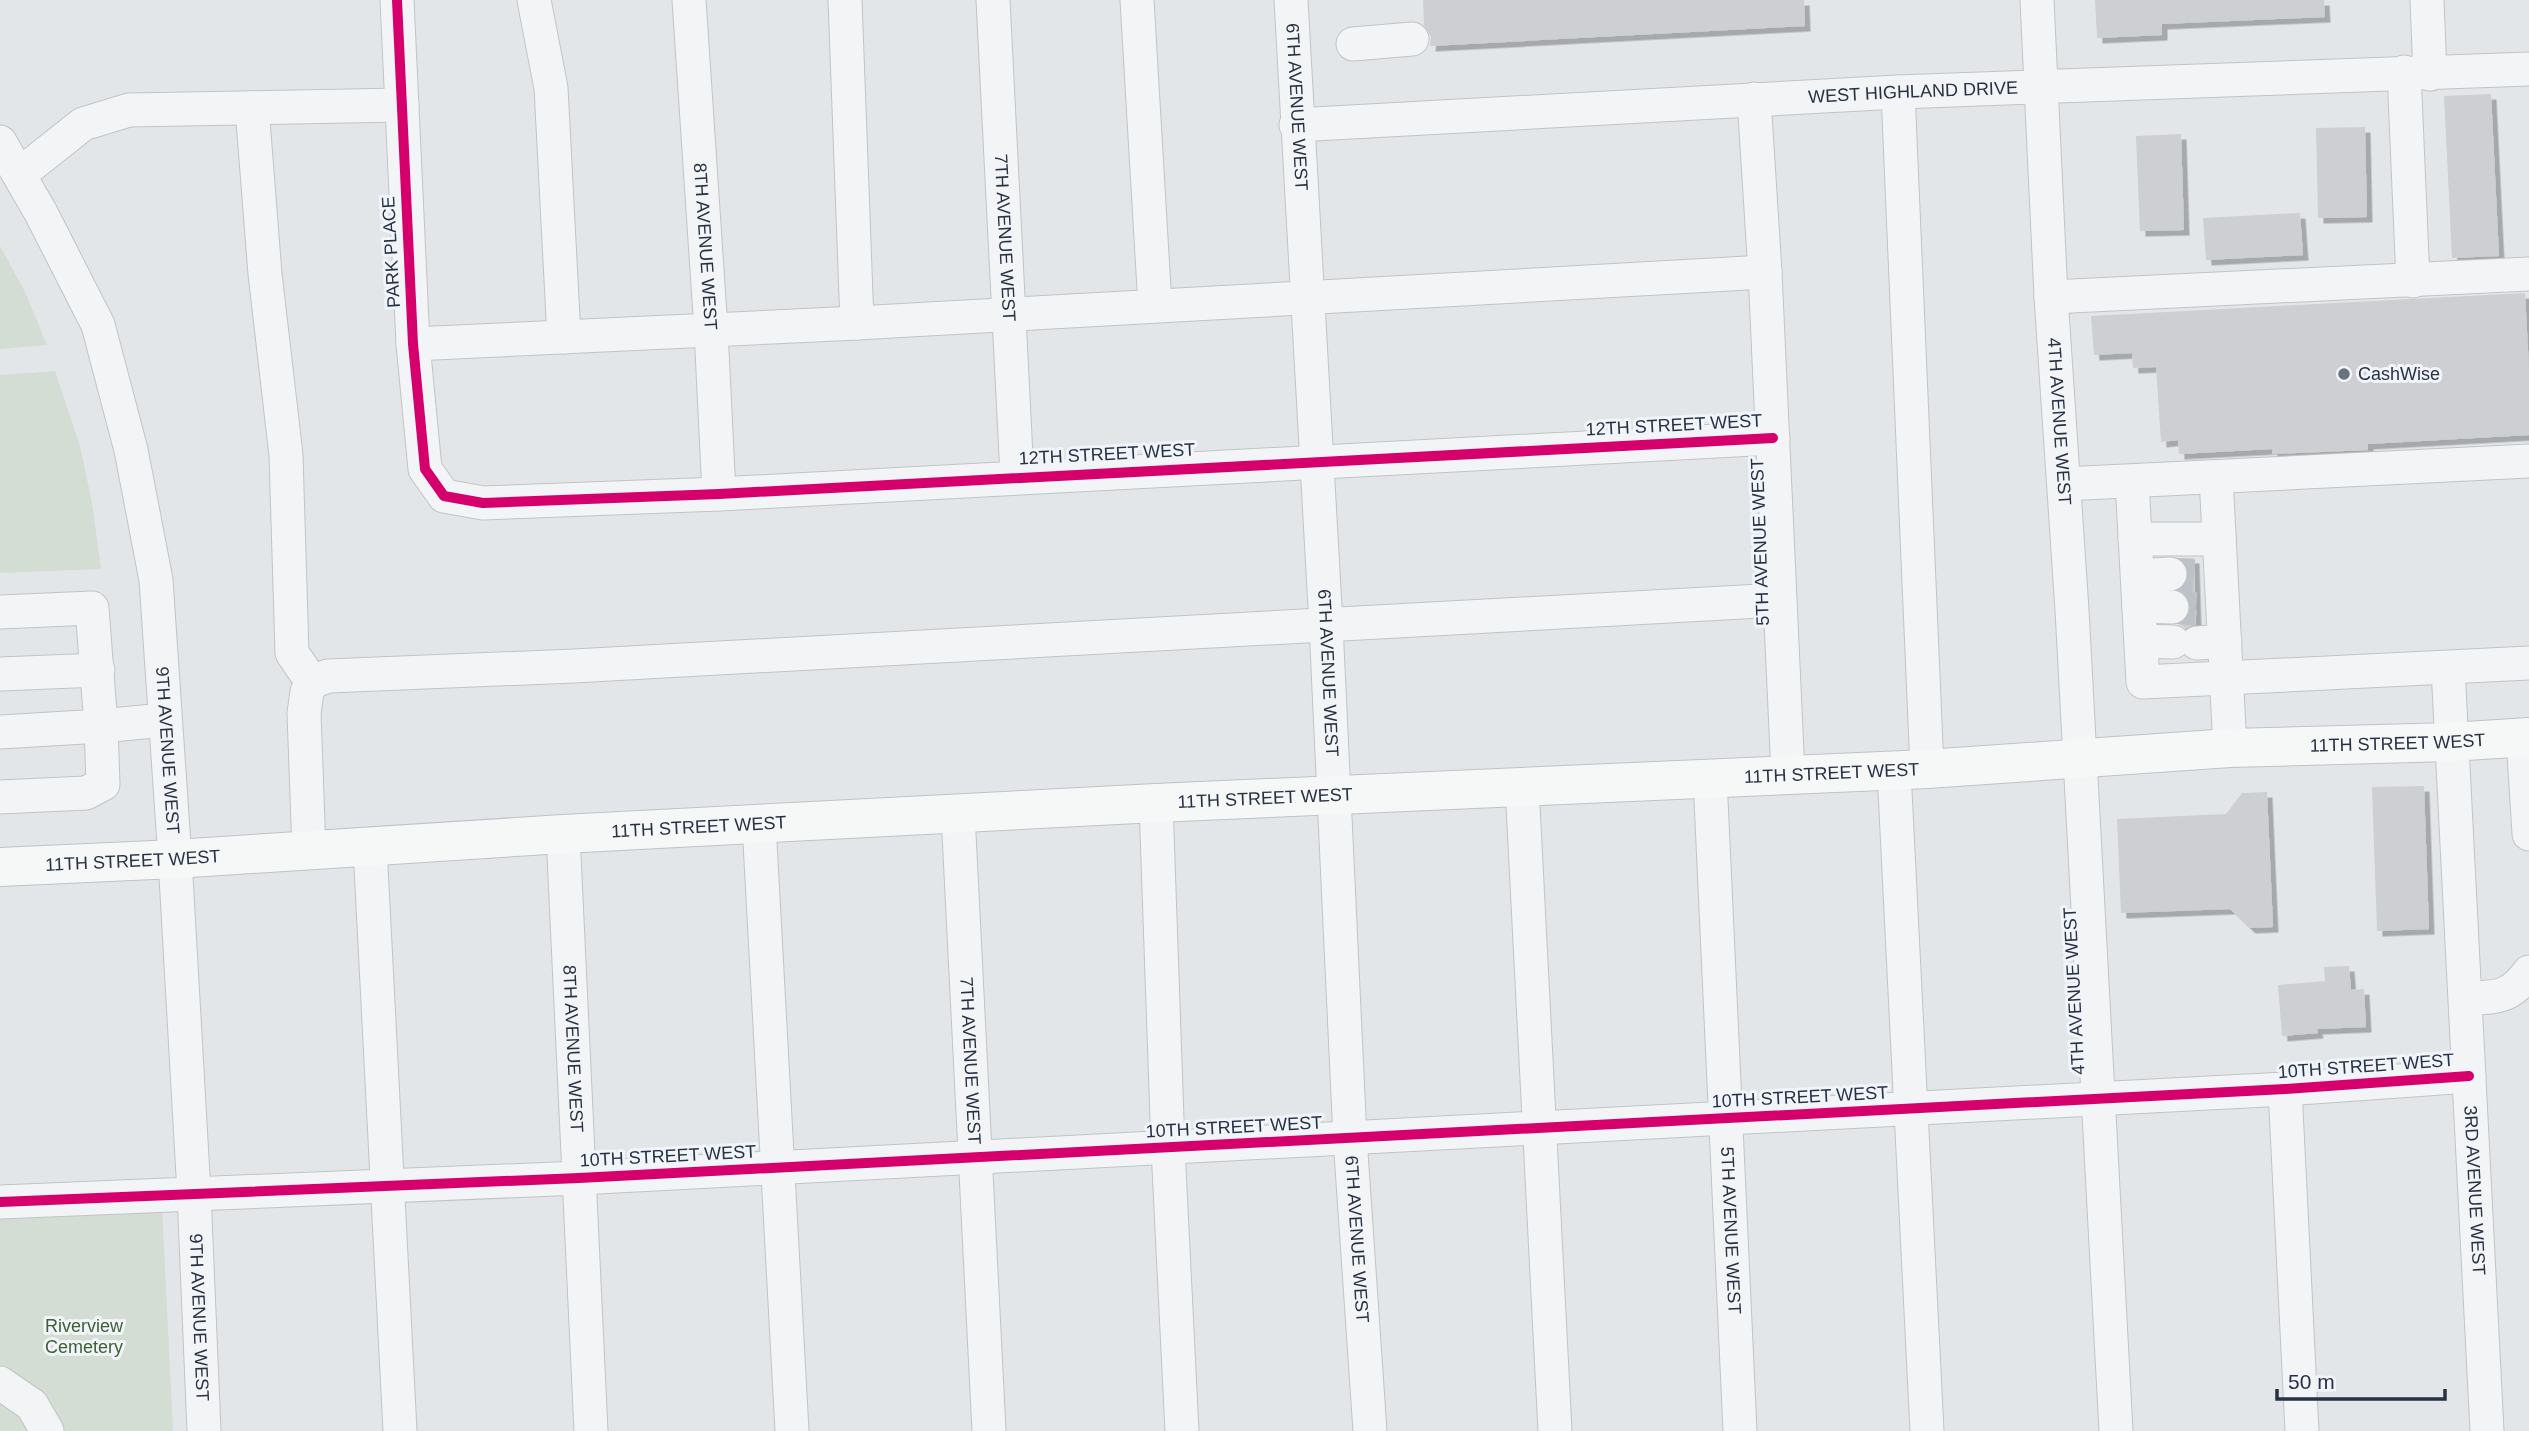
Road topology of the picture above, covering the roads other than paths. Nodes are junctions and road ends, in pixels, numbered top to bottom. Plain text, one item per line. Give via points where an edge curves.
1 (397, 0) edge
2 (534, 0) edge
3 (688, 0) edge
4 (845, 0) edge
5 (993, 0) edge
6 (1137, 0) edge
7 (1291, 0) edge
8 (2037, 0) edge
9 (2427, 0) edge
10 (1412, 39) dead end
11 (1353, 44) dead end
12 (2529, 69) edge
13 (2417, 73) junction
14 (2040, 86) junction
15 (1898, 92) junction
16 (1755, 99) junction
17 (402, 105) junction
18 (252, 108) junction
19 (1296, 125) junction
20 (0, 142) edge
21 (20, 174) junction
22 (1765, 272) junction
23 (2529, 274) edge
24 (2413, 281) junction
25 (1307, 297) junction
26 (2051, 297) junction
27 (1155, 306) junction
28 (1009, 314) junction
29 (857, 323) junction
30 (711, 330) junction
31 (564, 337) junction
32 (413, 344) junction
33 (1773, 438) junction
34 (1316, 461) junction
35 (2529, 461) edge
36 (1017, 476) junction
37 (2216, 477) junction
38 (2132, 481) junction
39 (2063, 484) junction
40 (719, 494) junction
41 (444, 496) joint
42 (2135, 539) junction
43 (2219, 539) junction
44 (2138, 591) junction
45 (2196, 592) junction
46 (1779, 600) junction
47 (0, 612) edge
48 (1326, 625) junction
49 (2184, 642) junction
50 (2529, 663) edge
51 (2448, 668) junction
52 (98, 670) junction
53 (0, 674) edge
54 (2227, 678) junction
55 (312, 682) junction
56 (164, 720) junction
57 (101, 726) junction
58 (0, 732) edge
59 (2526, 737) edge
60 (2451, 742) junction
61 (2230, 748) junction
62 (2079, 758) junction
63 (1910, 770) junction
64 (1788, 774) junction
65 (1710, 778) junction
66 (1522, 786) junction
67 (1333, 796) junction
68 (0, 797) edge
69 (1156, 803) junction
70 (958, 814) junction
71 (759, 824) junction
72 (563, 834) junction
73 (2529, 834) edge
74 (370, 848) junction
75 (309, 851) junction
76 (176, 859) junction
77 (0, 867) edge
78 (2529, 972) edge
79 (2466, 998) junction
80 (2469, 1076) junction
81 (2285, 1090) junction
82 (2097, 1099) junction
83 (1911, 1109) junction
84 (1726, 1118) junction
85 (1538, 1128) junction
86 (1350, 1138) junction
87 (1168, 1148) junction
88 (975, 1158) junction
89 (777, 1168) junction
90 (579, 1178) junction
91 (387, 1186) junction
92 (194, 1193) junction
93 (0, 1202) edge
94 (0, 1383) edge
95 (47, 1431) edge
96 (204, 1431) edge
97 (400, 1431) edge
98 (591, 1431) edge
99 (792, 1431) edge
100 (989, 1431) edge
101 (1182, 1431) edge
102 (1370, 1431) edge
103 (1555, 1431) edge
104 (1740, 1431) edge
105 (1927, 1431) edge
106 (2116, 1431) edge
107 (2302, 1431) edge
108 (2487, 1431) edge

1 - 17 street, PARK PLACE
2 - 31 street via 551,88
3 - 30 street, 8TH AVENUE WEST
4 - 29 street
5 - 28 street, 7TH AVENUE WEST
6 - 27 street
7 - 19 street, 6TH AVENUE WEST
8 - 14 street, 4TH AVENUE WEST
9 - 13 street
10 - 11 street
12 - 13 street, WEST HIGHLAND DRIVE
13 - 14 street, WEST HIGHLAND DRIVE
13 - 24 street
14 - 15 street, WEST HIGHLAND DRIVE
14 - 26 street, 4TH AVENUE WEST
15 - 16 street, WEST HIGHLAND DRIVE
15 - 63 street
16 - 19 street, WEST HIGHLAND DRIVE
16 - 22 street, 5TH AVENUE WEST
17 - 18 street
17 - 32 street, PARK PLACE
18 - 21 street via 129,110 83,124
18 - 55 street via 286,455 292,653
19 - 25 street, 6TH AVENUE WEST
20 - 21 street, 9TH AVENUE WEST
21 - 56 street, 9TH AVENUE WEST via 98,325 128,438 156,580
22 - 25 street
22 - 33 street, 5TH AVENUE WEST
23 - 24 street
24 - 26 street
25 - 27 street
25 - 34 street, 6TH AVENUE WEST
26 - 39 street, 4TH AVENUE WEST
27 - 28 street
28 - 29 street
28 - 36 street, 7TH AVENUE WEST
29 - 30 street
30 - 31 street
30 - 40 street, 8TH AVENUE WEST
31 - 32 street
32 - 41 street, PARK PLACE via 425,469
33 - 34 street, 12TH STREET WEST
33 - 46 street, 5TH AVENUE WEST
34 - 36 street, 12TH STREET WEST
34 - 48 street, 6TH AVENUE WEST
35 - 37 street
36 - 40 street, 12TH STREET WEST
37 - 38 street
37 - 43 street
38 - 39 street
38 - 42 street
39 - 62 street, 4TH AVENUE WEST
40 - 41 street, 12TH STREET WEST via 483,503
42 - 43 street
42 - 44 street
43 - 45 street
44 - 45 street
44 - 49 street
45 - 49 street
46 - 48 street
46 - 64 street, 5TH AVENUE WEST
47 - 52 street via 92,607
48 - 55 street via 328,676
48 - 67 street, 6TH AVENUE WEST
49 - 54 street
49 - 54 street via 2143,682
50 - 51 street
51 - 54 street
51 - 60 street, 3RD AVENUE WEST
52 - 53 street
52 - 57 street
54 - 61 street
55 - 75 street via 304,713
56 - 57 street
56 - 76 street, 9TH AVENUE WEST
57 - 58 street
57 - 68 street via 103,784 86,793
59 - 60 main road, 11TH STREET WEST
59 - 73 street
60 - 61 main road, 11TH STREET WEST
60 - 79 street, 3RD AVENUE WEST
61 - 62 main road, 11TH STREET WEST
62 - 63 main road, 11TH STREET WEST
62 - 82 street, 4TH AVENUE WEST
63 - 64 main road, 11TH STREET WEST
63 - 83 street
64 - 65 main road, 11TH STREET WEST
65 - 66 main road, 11TH STREET WEST
65 - 84 street, 5TH AVENUE WEST
66 - 67 main road, 11TH STREET WEST
66 - 85 street
67 - 69 main road, 11TH STREET WEST
67 - 86 street, 6TH AVENUE WEST
69 - 70 main road, 11TH STREET WEST
69 - 87 street
70 - 71 main road, 11TH STREET WEST
70 - 88 street, 7TH AVENUE WEST
71 - 72 main road, 11TH STREET WEST
71 - 89 street
72 - 74 main road, 11TH STREET WEST
72 - 90 street, 8TH AVENUE WEST
74 - 75 main road, 11TH STREET WEST
74 - 91 street
75 - 76 main road, 11TH STREET WEST
76 - 77 main road, 11TH STREET WEST
76 - 92 street, 9TH AVENUE WEST
78 - 79 street via 2517,988 2495,997
79 - 80 street, 3RD AVENUE WEST
80 - 81 street, 10TH STREET WEST
80 - 108 street, 3RD AVENUE WEST
81 - 82 street, 10TH STREET WEST
81 - 107 street
82 - 83 street, 10TH STREET WEST
82 - 106 street, 4TH AVENUE WEST
83 - 84 street, 10TH STREET WEST
83 - 105 street
84 - 85 street, 10TH STREET WEST
84 - 104 street, 5TH AVENUE WEST
85 - 86 street, 10TH STREET WEST
85 - 103 street
86 - 87 street, 10TH STREET WEST
86 - 102 street, 6TH AVENUE WEST
87 - 88 street, 10TH STREET WEST
87 - 101 street
88 - 89 street, 10TH STREET WEST
88 - 100 street, 7TH AVENUE WEST
89 - 90 street, 10TH STREET WEST
89 - 99 street
90 - 91 street, 10TH STREET WEST
90 - 98 street, 8TH AVENUE WEST
91 - 92 street, 10TH STREET WEST
91 - 97 street
92 - 93 street, 10TH STREET WEST
92 - 96 street, 9TH AVENUE WEST
94 - 95 street via 32,1405

